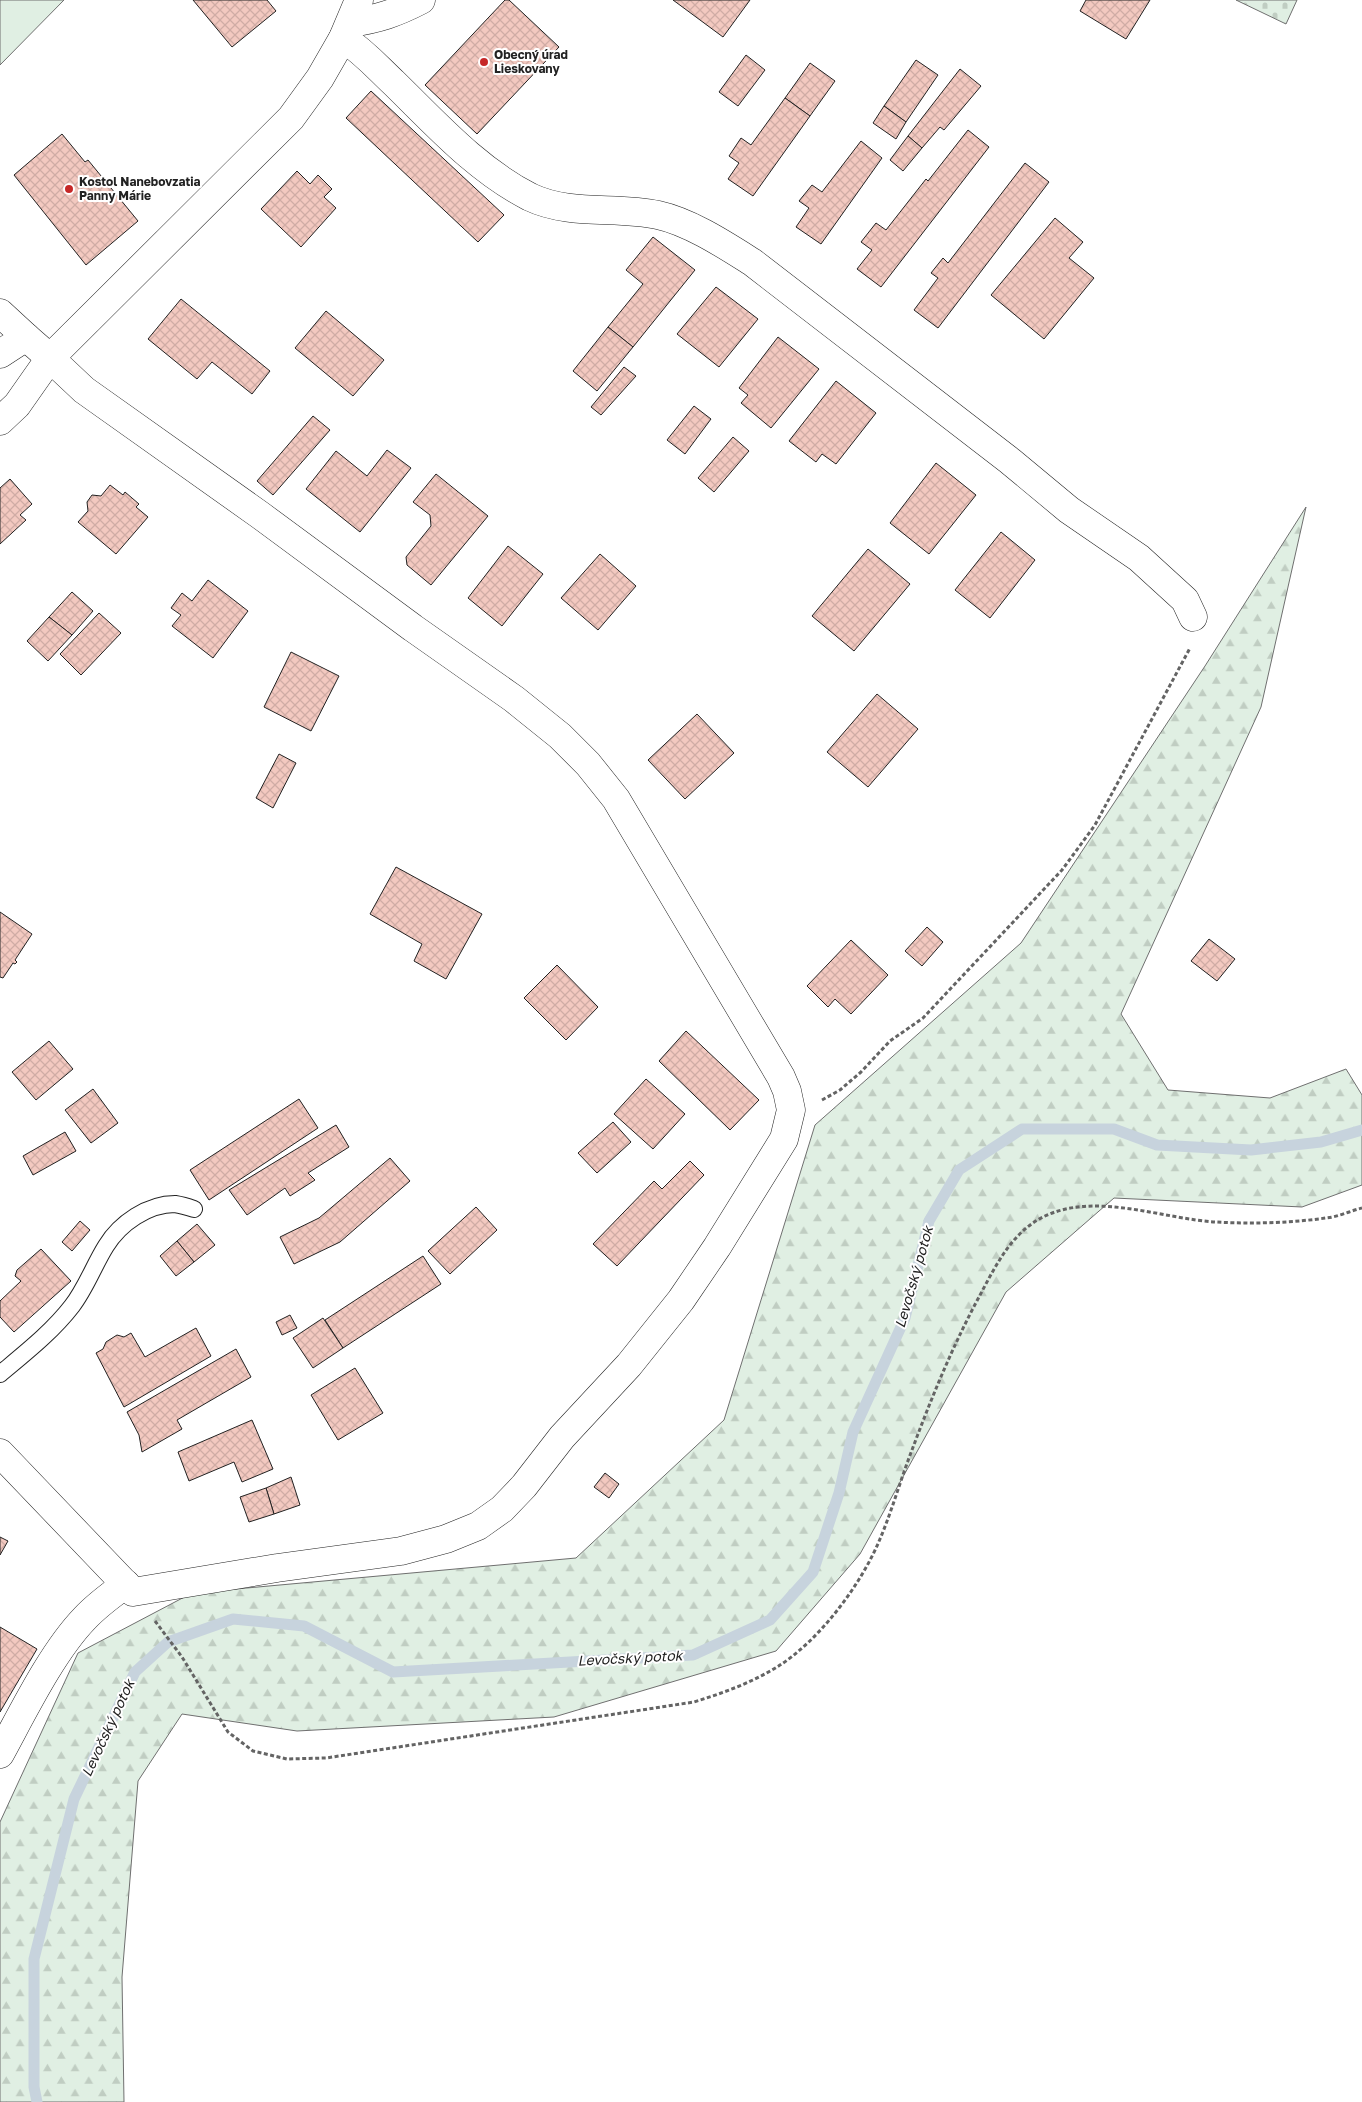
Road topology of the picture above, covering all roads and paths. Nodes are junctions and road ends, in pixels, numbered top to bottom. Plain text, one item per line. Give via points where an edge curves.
1 (421, 0) edge
2 (351, 20) edge
3 (0, 313) edge
4 (26, 338) junction
5 (0, 354) edge
6 (50, 358) junction
7 (0, 421) edge
8 (1193, 617) joint
9 (791, 1110) junction
10 (1362, 1208) edge
11 (194, 1209) dead end
12 (0, 1374) edge
13 (0, 1453) edge
14 (129, 1588) junction
15 (0, 1754) edge

1 - 2 street via 378,19
2 - 6 street via 320,78 291,118
2 - 8 street via 364,52 468,155 504,182 532,198 566,208 658,215 721,242 752,262 1070,510 1139,558 1185,600
3 - 4 street
4 - 5 street
4 - 6 street
6 - 7 street via 17,405
6 - 9 street via 84,390 514,699 560,736 588,764 645,844 781,1077
8 - 9 path via 1189,652 1095,825 1062,870 923,1018 890,1041 840,1090 816,1104
9 - 14 street via 784,1138 681,1300 629,1365 562,1437 502,1509 478,1526 401,1551
10 - 14 path via 1327,1218 1215,1222 1122,1208 1079,1206 1043,1216 1020,1232 997,1262 971,1312 933,1395 879,1541 856,1583 820,1631 778,1666 736,1689 702,1699 326,1758 287,1759 252,1751 228,1732 182,1657
11 - 12 lane via 176,1204 156,1207 140,1213 125,1225 107,1244 74,1304 56,1326
13 - 14 street
14 - 15 street via 105,1599 64,1643

